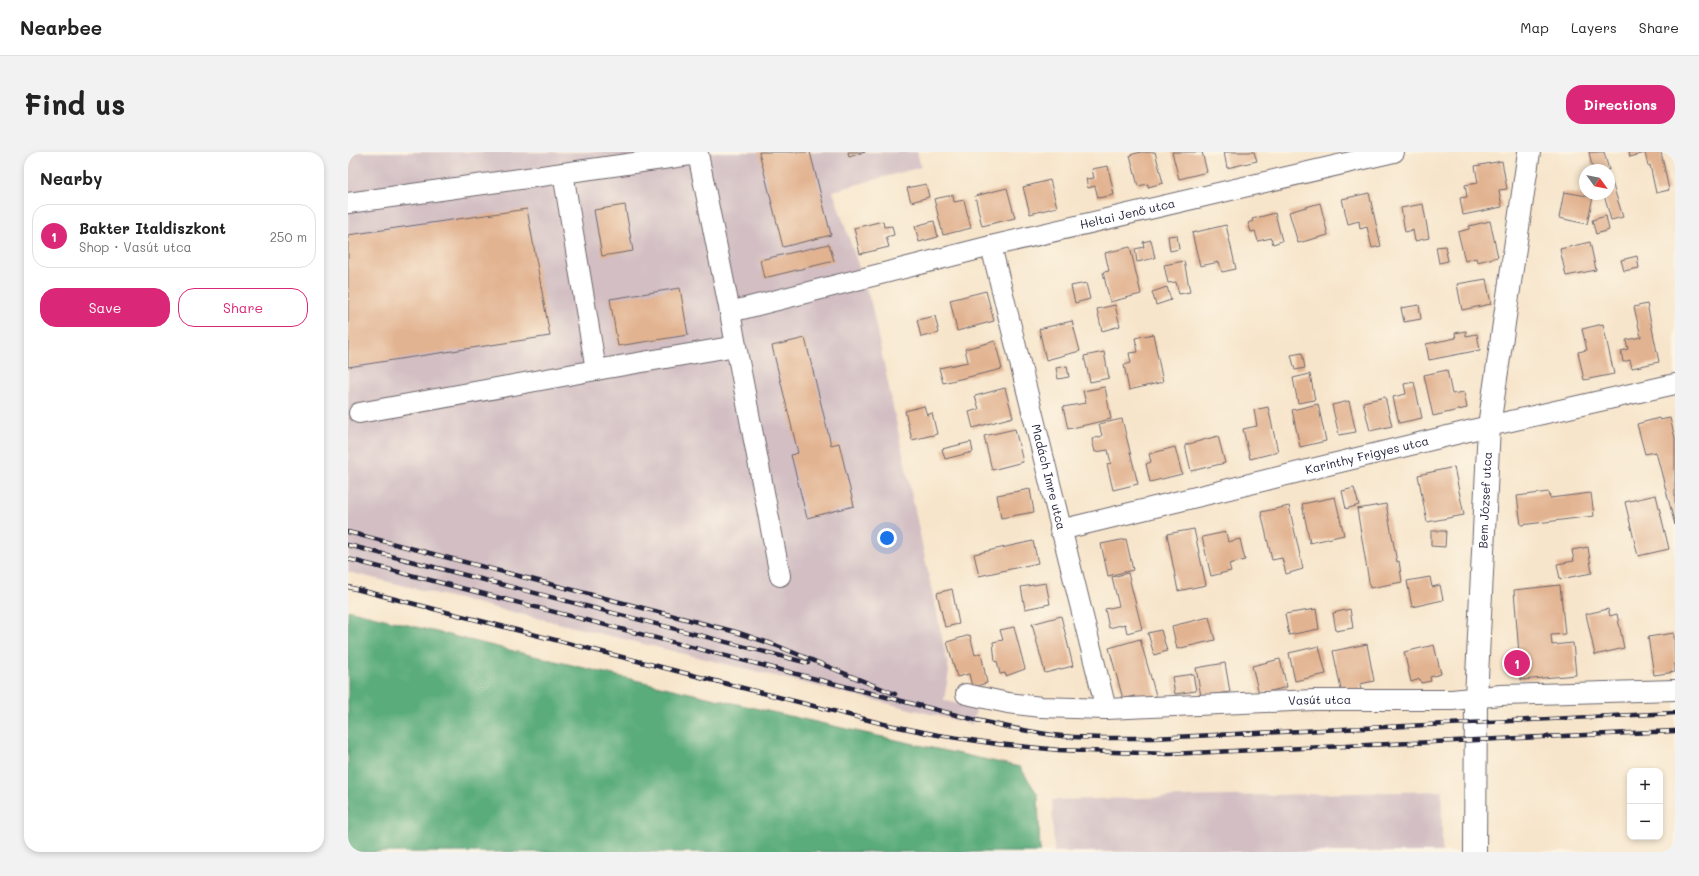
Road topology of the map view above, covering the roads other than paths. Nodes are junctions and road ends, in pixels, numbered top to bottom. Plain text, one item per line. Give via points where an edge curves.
1 (1394, 152) edge
2 (1529, 152) edge
3 (563, 173) junction
4 (348, 202) edge
5 (991, 246) junction
6 (730, 312) junction
7 (736, 346) junction
8 (596, 370) junction
9 (1675, 384) edge
10 (359, 413) dead end
11 (1489, 426) junction
12 (1060, 530) junction
13 (780, 576) dead end
14 (1675, 690) edge
15 (966, 694) dead end
16 (1476, 698) junction
17 (1106, 709) junction
18 (1475, 852) edge

1 - 5 street, Heltai Jenő utca
2 - 11 main road, Bem József utca
3 - 4 street
3 - 6 street via 698,154
3 - 8 street
5 - 6 street, Heltai Jenő utca
5 - 12 street, Madách Imre utca
6 - 7 street
7 - 8 street
7 - 13 street
8 - 10 street
9 - 11 street, Karinthy Frigyes utca
11 - 12 street, Karinthy Frigyes utca
11 - 16 main road, Bem József utca
12 - 17 street, Madách Imre utca
14 - 16 street, Vasút utca
15 - 17 street, Vasút utca via 1041,707
16 - 17 street, Vasút utca via 1314,700
16 - 18 main road, Bem József utca

